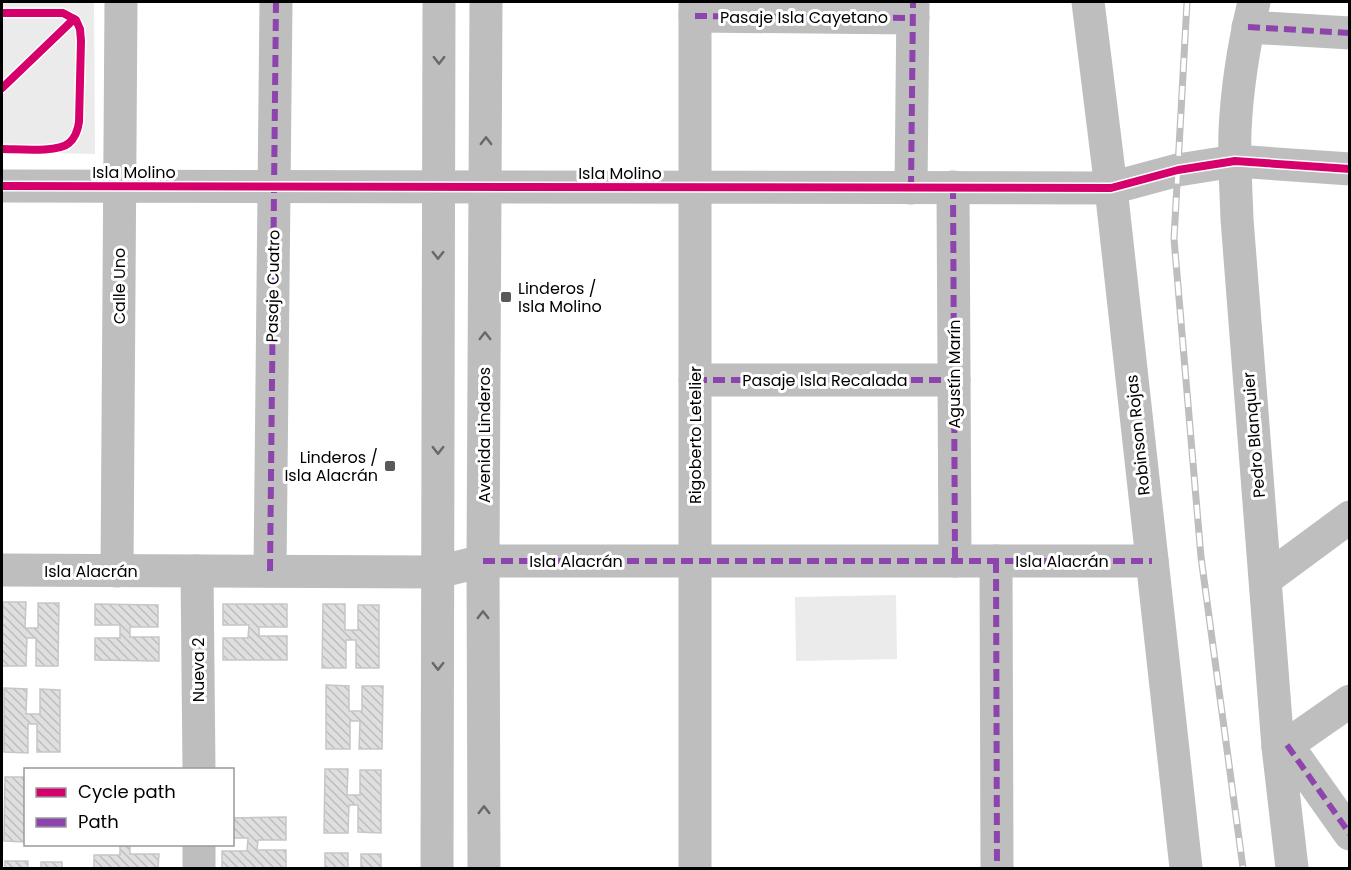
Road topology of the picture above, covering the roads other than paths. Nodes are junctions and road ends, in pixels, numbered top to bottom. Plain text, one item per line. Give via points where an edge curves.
1 (121, 2) edge
2 (276, 2) edge
3 (439, 2) edge
4 (486, 2) edge
5 (1088, 2) edge
6 (695, 9) edge
7 (913, 10) edge
8 (1251, 14) edge
9 (1350, 33) edge
10 (1234, 161) junction
11 (1350, 169) edge
12 (2, 186) edge
13 (120, 186) junction
14 (274, 186) junction
15 (438, 186) junction
16 (486, 187) junction
17 (695, 187) junction
18 (911, 188) junction
19 (953, 188) junction
20 (1111, 188) junction
21 (695, 380) junction
22 (954, 380) junction
23 (1350, 517) edge
24 (483, 561) junction
25 (695, 561) junction
26 (955, 561) junction
27 (996, 561) junction
28 (1152, 561) junction
29 (2, 570) edge
30 (117, 571) junction
31 (197, 571) junction
32 (270, 571) junction
33 (438, 572) junction
34 (1266, 579) junction
35 (1350, 701) edge
36 (1283, 746) junction
37 (199, 768) edge
38 (1350, 834) edge
39 (199, 846) edge
40 (199, 868) edge
41 (437, 868) edge
42 (484, 868) edge
43 (694, 868) edge
44 (997, 868) edge
45 (1186, 868) edge
46 (1292, 868) edge

1 - 13 street, Calle Uno
2 - 14 street, Pasaje Cuatro
3 -> 15 street
16 -> 4 street, Avenida Linderos
5 - 20 street, Robinson Rojas
6 - 7 street, Pasaje Isla Cayetano
6 - 17 street, Rigoberto Letelier
7 - 18 street
8 - 9 street
8 - 10 street, Pedro Blanquier via 1242,62
10 - 11 street
10 - 20 street, Isla Molino via 1178,170
10 - 34 street, Pedro Blanquier
12 - 13 street, Isla Molino
13 - 14 street, Isla Molino
13 - 30 street, Calle Uno
14 - 15 street, Isla Molino
14 - 32 street, Pasaje Cuatro
15 - 16 street, Isla Molino
15 -> 33 street
16 - 17 street, Isla Molino
24 -> 16 street, Avenida Linderos
17 - 18 street, Isla Molino
17 - 21 street, Rigoberto Letelier
18 - 19 street, Isla Molino
19 - 20 street, Isla Molino
19 - 22 street, Agustín Marín
20 - 28 street, Robinson Rojas
21 - 22 street, Pasaje Isla Recalada
21 - 25 street, Rigoberto Letelier
22 - 26 street, Agustín Marín
23 - 34 street
24 - 25 street, Isla Alacrán
24 - 33 street, Isla Alacrán
42 -> 24 street, Avenida Linderos
25 - 26 street, Isla Alacrán
25 - 43 street, Rigoberto Letelier
26 - 27 street, Isla Alacrán
27 - 28 street, Isla Alacrán
27 - 44 street
28 - 45 street, Robinson Rojas
29 - 30 street, Isla Alacrán
30 - 31 street, Isla Alacrán
31 - 32 street, Isla Alacrán
31 - 37 street, Nueva 2
32 - 33 street, Isla Alacrán
33 -> 41 street
34 - 36 street, Pedro Blanquier
35 - 36 street
36 - 38 street
36 - 46 street, Pedro Blanquier
39 - 40 street

